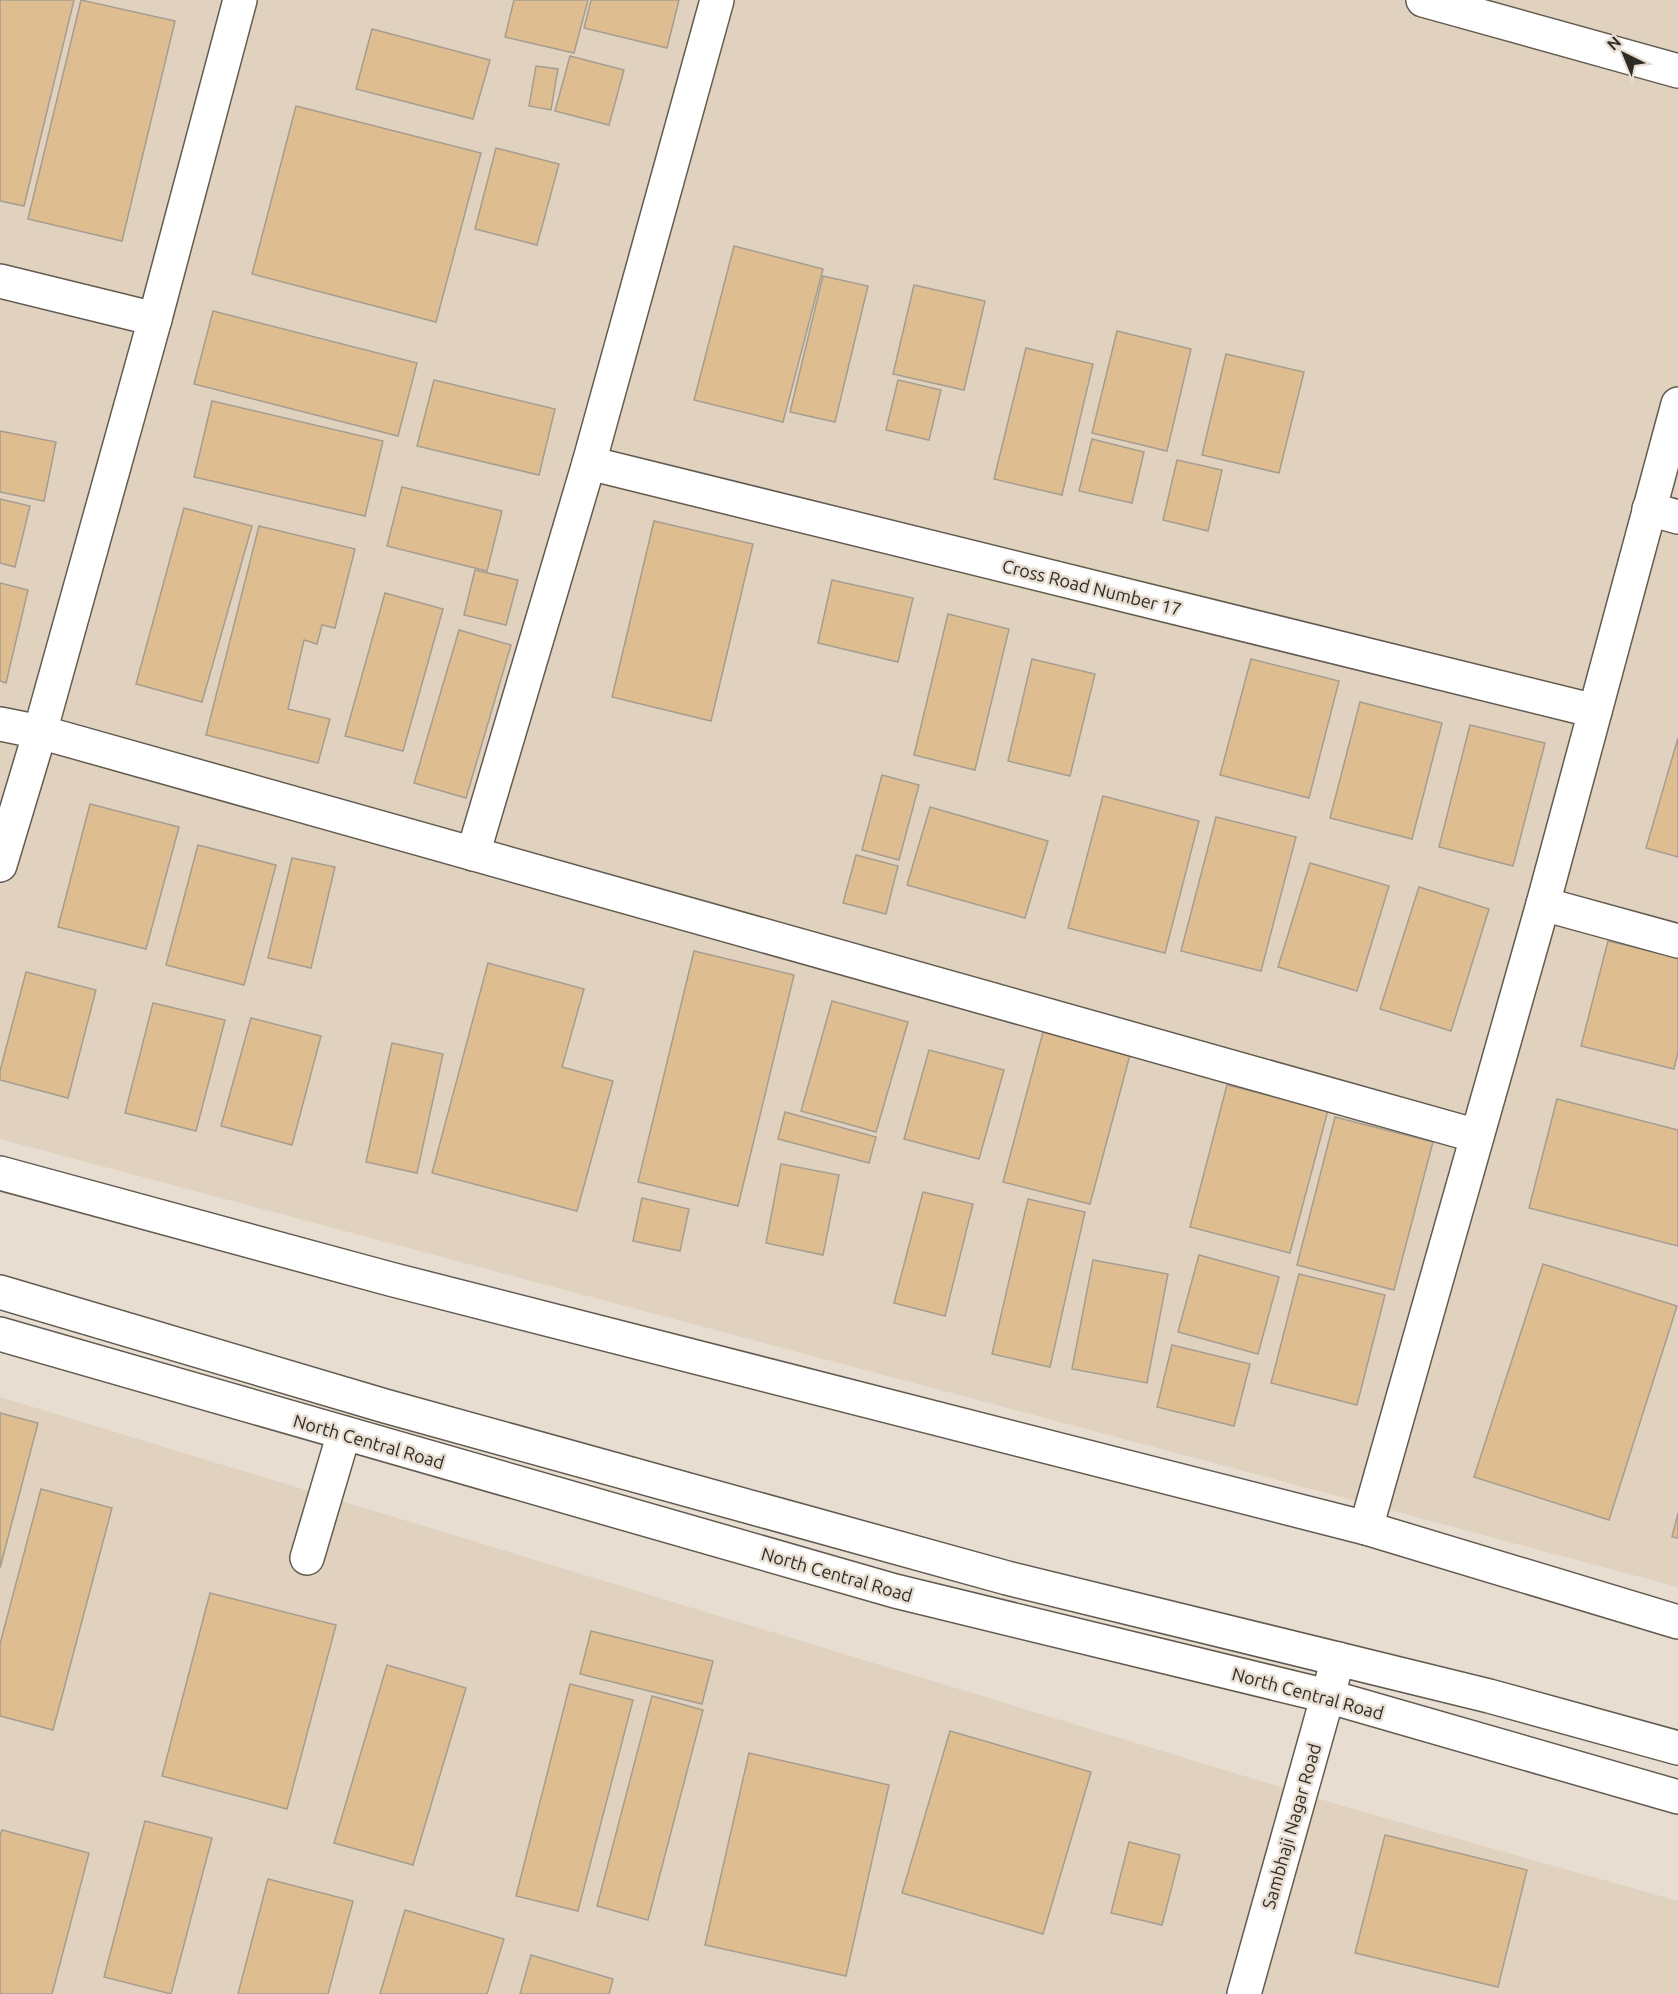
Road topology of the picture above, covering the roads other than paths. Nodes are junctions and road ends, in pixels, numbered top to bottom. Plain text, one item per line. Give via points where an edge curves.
1 (240, 0) edge
2 (717, 0) edge
3 (1423, 0) edge
4 (1678, 71) edge
5 (0, 281) edge
6 (155, 319) junction
7 (1678, 404) edge
8 (589, 463) junction
9 (1664, 513) edge
10 (1595, 711) junction
11 (0, 724) edge
12 (40, 732) junction
13 (473, 854) junction
14 (0, 865) edge
15 (1543, 904) junction
16 (1678, 941) edge
17 (1477, 1136) junction
18 (0, 1173) edge
19 (0, 1292) edge
20 (0, 1334) edge
21 (344, 1433) junction
22 (1366, 1528) junction
23 (307, 1558) dead end
24 (1678, 1622) edge
25 (1338, 1659) junction
26 (1327, 1696) junction
27 (1678, 1748) edge
28 (1678, 1797) edge
29 (1244, 1994) edge

1 - 6 street
2 - 8 street
3 - 4 street
5 - 6 street
6 - 12 street
7 - 9 street
8 - 10 street, Cross Road Number 17
8 - 13 street
9 - 10 street
10 - 15 street
11 - 12 street
12 - 13 street
12 - 14 street
13 - 17 street
15 - 16 street
15 - 17 street
17 - 22 street
18 - 22 street via 390,1279
19 - 25 street via 385,1406 1007,1578
20 - 21 street, North Central Road
21 - 23 street
21 - 26 street, North Central Road via 895,1591
22 - 24 street
25 - 26 street, Sambhaji Nagar Road
25 - 27 street
26 - 28 street, North Central Road
26 - 29 street, Sambhaji Nagar Road

